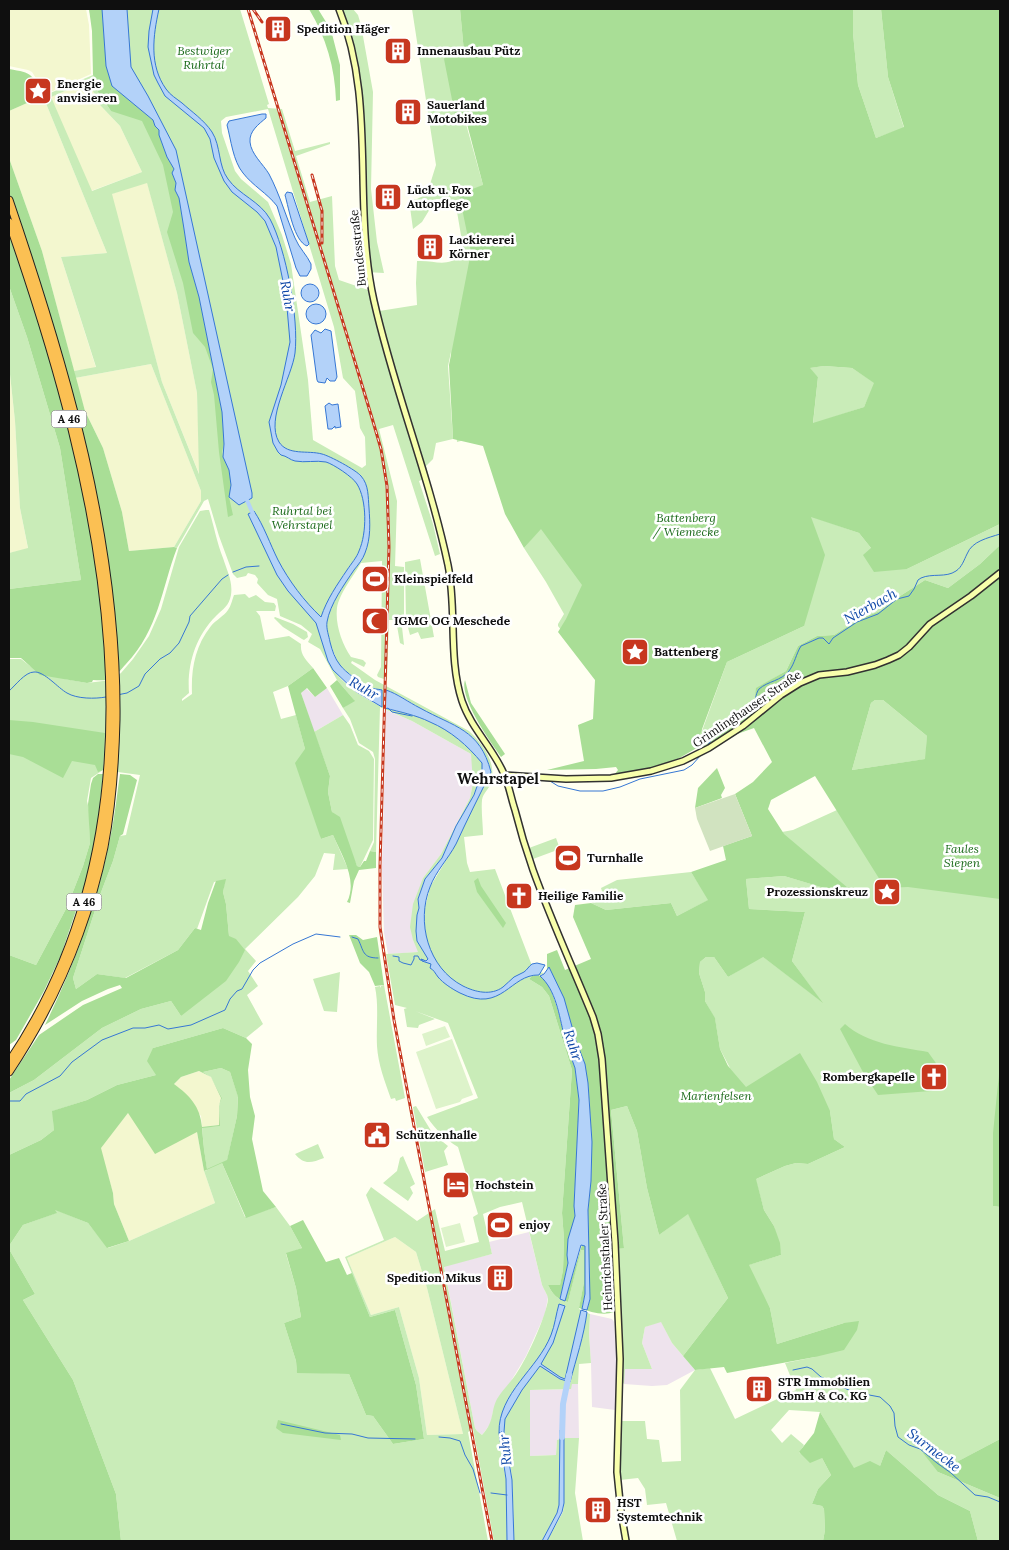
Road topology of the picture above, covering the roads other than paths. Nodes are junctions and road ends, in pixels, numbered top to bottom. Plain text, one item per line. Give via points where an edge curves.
1 (339, 9) edge
2 (9, 200) edge
3 (9, 222) edge
4 (1000, 572) edge
5 (504, 775) junction
6 (110, 788) junction
7 (9, 1062) edge
8 (9, 1072) edge
9 (626, 1541) edge

1 - 5 main road, Bundesstraße via 349,36 360,93 364,222 370,283 441,537 451,583 460,692 470,719
2 - 6 highway, A 46 via 56,348 96,513 109,598 116,680 116,734
3 - 6 highway, A 46 via 67,409 98,560 110,705
4 - 5 main road, Grimlinghauser Straße via 930,624 899,655 875,665 819,675 800,683 743,726 683,762 611,778
5 - 9 main road, Heinrichsthaler Straße via 531,866 598,1034 602,1059 620,1359 617,1472
6 - 7 highway, A 46 via 84,902 65,956 40,1009
6 - 8 highway, A 46 via 104,845 91,900 72,954 49,1005

